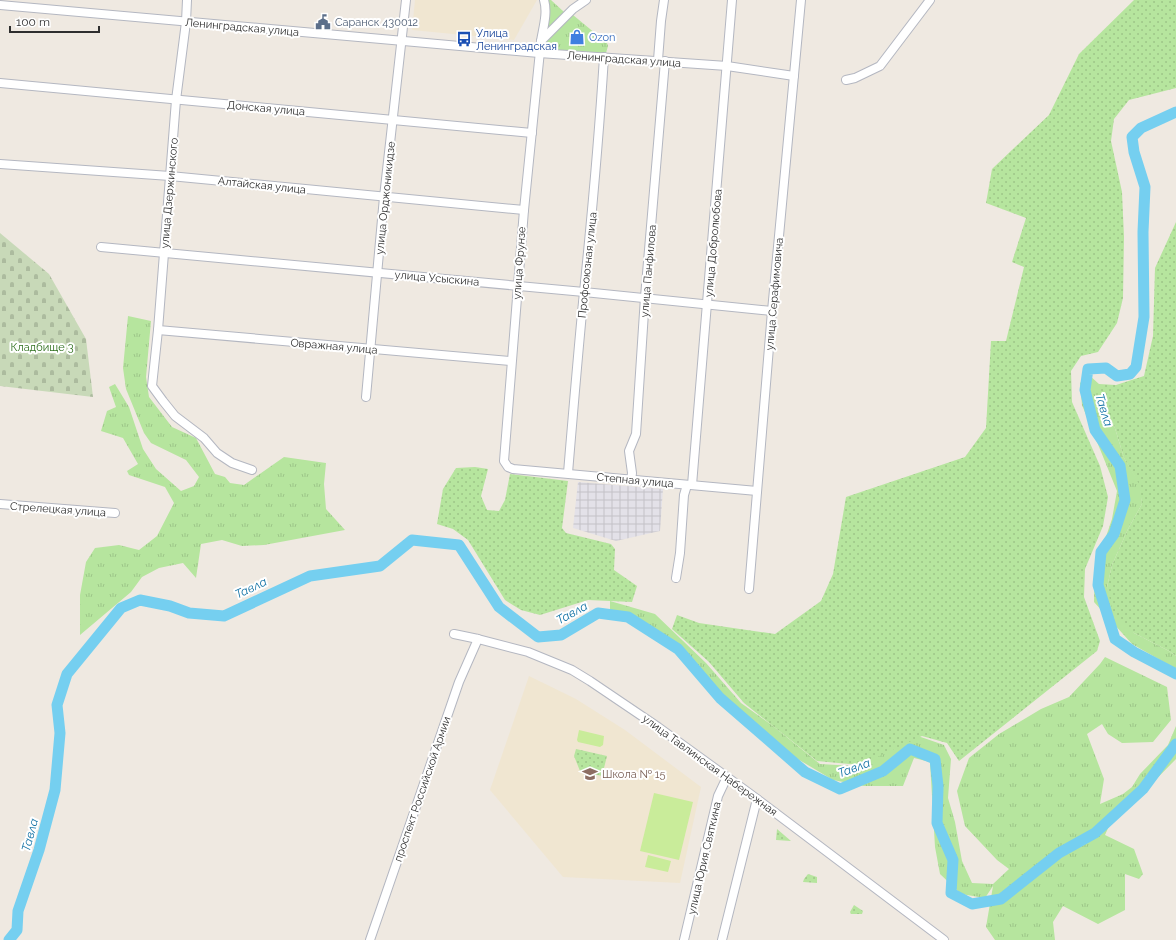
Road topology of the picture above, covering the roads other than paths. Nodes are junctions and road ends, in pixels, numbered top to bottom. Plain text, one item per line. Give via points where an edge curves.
1 (188, 0) edge
2 (406, 0) edge
3 (544, 0) edge
4 (586, 0) edge
5 (664, 0) edge
6 (732, 0) edge
7 (801, 0) edge
8 (930, 0) edge
9 (0, 5) edge
10 (186, 22) junction
11 (402, 41) junction
12 (541, 41) junction
13 (539, 53) junction
14 (604, 57) junction
15 (662, 61) junction
16 (727, 66) junction
17 (794, 76) junction
18 (846, 80) dead end
19 (0, 83) edge
20 (176, 100) junction
21 (394, 120) junction
22 (532, 133) junction
23 (0, 164) edge
24 (170, 176) junction
25 (384, 197) junction
26 (524, 210) junction
27 (101, 247) dead end
28 (164, 253) junction
29 (377, 273) junction
30 (518, 286) junction
31 (584, 292) junction
32 (645, 297) junction
33 (708, 304) junction
34 (772, 311) junction
35 (158, 330) junction
36 (371, 349) junction
37 (511, 361) junction
38 (366, 397) dead end
39 (513, 469) joint
40 (252, 470) dead end
41 (568, 473) junction
42 (631, 481) junction
43 (689, 485) junction
44 (757, 492) junction
45 (0, 504) edge
46 (115, 513) dead end
47 (676, 578) dead end
48 (749, 589) dead end
49 (454, 634) dead end
50 (478, 639) junction
51 (727, 777) junction
52 (757, 799) junction
53 (370, 940) edge
54 (684, 940) edge
55 (722, 940) edge
56 (942, 940) edge

1 - 10 street, улица Дзержинского
2 - 11 street, улица Орджоникидзе
3 - 12 street, улица Фрунзе via 546,5
4 - 12 street via 573,9
5 - 15 street, улица Панфилова via 661,21
6 - 16 street, улица Добролюбова
7 - 17 street, улица Серафимовича
8 - 18 street via 880,66
9 - 10 street, Ленинградская улица
10 - 11 street, Ленинградская улица
10 - 20 street, улица Дзержинского
11 - 13 street, Ленинградская улица
11 - 21 street, улица Орджоникидзе
12 - 13 street, улица Фрунзе
13 - 14 street, Ленинградская улица
13 - 22 street, улица Фрунзе
14 - 15 street, Ленинградская улица
14 - 31 street, Профсоюзная улица
15 - 16 street, Ленинградская улица
15 - 32 street, улица Панфилова
16 - 17 street, Ленинградская улица
16 - 33 street, улица Добролюбова
17 - 34 street, улица Серафимовича
19 - 20 street, Донская улица
20 - 21 street, Донская улица
20 - 24 street, улица Дзержинского
21 - 22 street, Донская улица
21 - 25 street, улица Орджоникидзе
22 - 26 street, улица Фрунзе
23 - 24 street, Алтайская улица
24 - 25 street, Алтайская улица
24 - 28 street, улица Дзержинского
25 - 26 street, Алтайская улица
25 - 29 street, улица Орджоникидзе
26 - 30 street, улица Фрунзе
27 - 28 street, улица Усыскина
28 - 29 street, улица Усыскина
28 - 35 street, улица Дзержинского
29 - 30 street, улица Усыскина
29 - 36 street, улица Орджоникидзе
30 - 31 street, улица Усыскина
30 - 37 street, улица Фрунзе
31 - 32 street, улица Усыскина
31 - 41 street, Профсоюзная улица
32 - 33 street, улица Усыскина
32 - 42 street, улица Панфилова via 636,434 629,451
33 - 34 street, улица Усыскина
33 - 43 street, улица Добролюбова
34 - 44 street, улица Серафимовича
35 - 36 street, Овражная улица
35 - 40 street, улица Дзержинского via 152,386 175,416 204,438 217,453 232,463
36 - 37 street, Овражная улица
36 - 38 street, улица Орджоникидзе
37 - 39 street, улица Фрунзе via 504,461
39 - 41 street, Степная улица
41 - 42 street, Степная улица
42 - 43 street, Степная улица
43 - 44 street, Степная улица
43 - 47 street, улица Добролюбова via 684,495
44 - 48 street, улица Серафимовича
45 - 46 street, Стрелецкая улица
49 - 50 street, улица Тавлинская Набережная
50 - 51 street, улица Тавлинская Набережная via 528,652 572,670 658,726
50 - 53 street, проспект Российской Армии via 459,682
51 - 52 street, улица Тавлинская Набережная
51 - 54 street, улица Юрия Святкина via 718,796
52 - 55 street
52 - 56 street, улица Тавлинская Набережная

